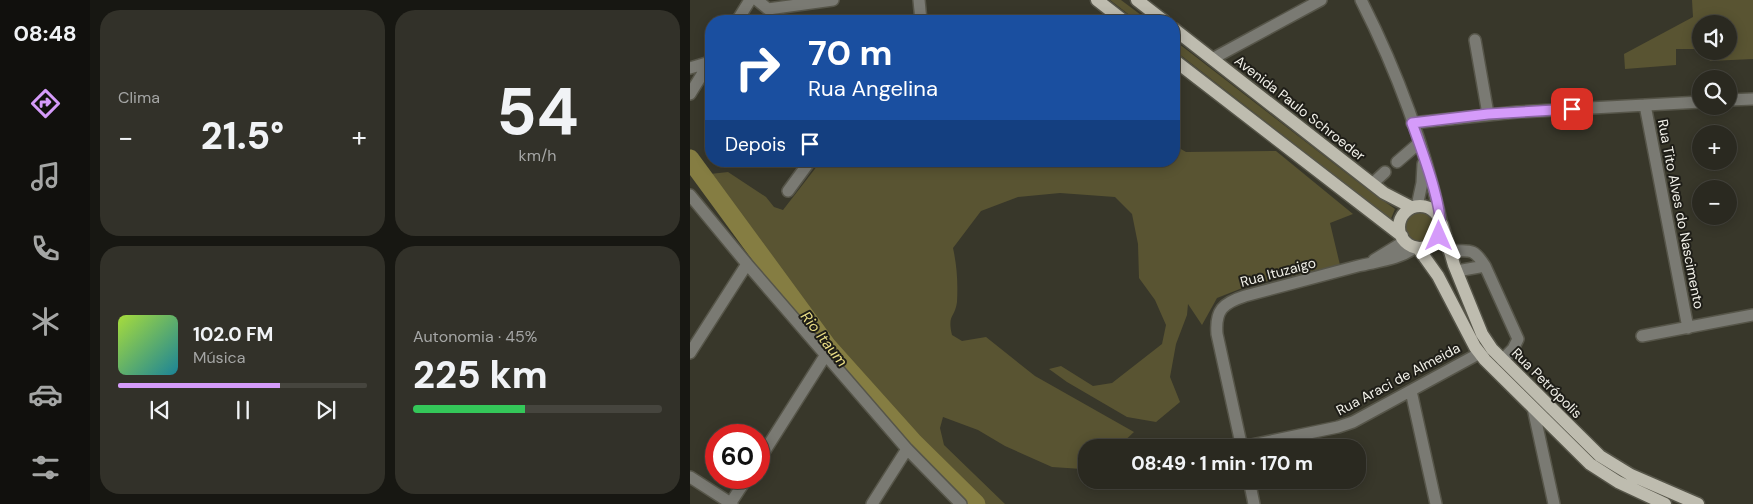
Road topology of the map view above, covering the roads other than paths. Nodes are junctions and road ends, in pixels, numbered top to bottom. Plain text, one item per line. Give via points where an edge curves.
1 (750, 0) edge
2 (757, 0) edge
3 (832, 0) edge
4 (919, 0) edge
5 (1097, 0) edge
6 (1137, 0) edge
7 (1320, 0) edge
8 (1361, 0) edge
9 (740, 15) edge
10 (920, 15) edge
11 (1116, 15) edge
12 (1156, 15) edge
13 (1180, 34) edge
14 (1475, 40) dead end
15 (1212, 59) junction
16 (705, 63) edge
17 (1180, 65) edge
18 (690, 68) edge
19 (705, 70) edge
20 (690, 94) edge
21 (1753, 99) edge
22 (1737, 100) edge
23 (1692, 102) edge
24 (1645, 105) junction
25 (1488, 114) junction
26 (1412, 123) junction
27 (1419, 143) junction
28 (1424, 157) junction
29 (1397, 162) dead end
30 (805, 167) edge
31 (1385, 172) dead end
32 (1372, 184) junction
33 (788, 190) dead end
34 (690, 195) edge
35 (1414, 206) junction
36 (1441, 222) junction
37 (1403, 239) junction
38 (1417, 248) junction
39 (1449, 251) junction
40 (747, 264) junction
41 (1366, 264) junction
42 (1486, 266) junction
43 (1456, 272) junction
44 (1753, 315) edge
45 (1688, 328) junction
46 (1642, 336) dead end
47 (690, 353) edge
48 (1480, 353) junction
49 (826, 356) junction
50 (1502, 360) junction
51 (1412, 391) junction
52 (1533, 408) junction
53 (1240, 439) edge
54 (1280, 439) edge
55 (770, 443) edge
56 (907, 449) junction
57 (690, 477) edge
58 (740, 489) edge
59 (1251, 489) edge
60 (731, 504) edge
61 (872, 504) edge
62 (961, 504) edge
63 (1254, 504) edge
64 (1436, 504) edge
65 (1554, 504) edge
66 (1665, 504) edge
67 (1698, 504) edge

1 - 9 street
2 - 3 street via 768,9
4 - 10 street
5 - 11 main road
6 - 12 main road
7 - 15 street
8 - 26 street, Rua Petrópolis via 1392,65
13 - 15 main road, Avenida Paulo Schroeder
14 - 25 street
15 - 32 main road, Avenida Paulo Schroeder
16 - 18 street
17 - 37 main road
19 - 20 street
21 - 22 street
23 - 24 street
24 - 25 street
24 - 45 street, Rua Tito Alves do Nascimento
25 - 26 street
26 - 27 street, Rua Petrópolis
27 - 28 street, Rua Petrópolis
27 - 29 street
28 - 35 street, Rua Petrópolis via 1422,183
28 - 36 street, Rua Petrópolis
30 - 33 street
31 - 32 street
32 - 35 main road, Avenida Paulo Schroeder via 1390,197
34 - 40 street
35 - 36 main road via 1423,205 1434,210
35 - 37 main road via 1400,220
36 - 38 main road via 1442,230 1435,242
36 - 39 main road, Rua Petrópolis
37 - 38 main road
37 - 41 street, Rua Ituzaigo via 1384,255
38 - 41 street, Rua Ituzaigo via 1398,258
38 - 48 main road, Rua Petrópolis via 1438,276
39 - 42 street via 1474,252
39 - 43 main road, Rua Petrópolis
40 - 47 street
40 - 49 street
41 - 53 street, Rua Ituzaigo via 1245,296 1230,302 1219,314 1216,322 1218,334
42 - 43 street
42 - 50 street via 1518,339
43 - 50 main road, Rua Petrópolis via 1482,334
44 - 45 street
45 - 46 street
48 - 51 street, Rua Araci de Almeida
48 - 52 main road, Rua Petrópolis
49 - 55 street
49 - 56 street
50 - 67 main road, Rua Petrópolis via 1600,456 1622,470
51 - 54 street, Rua Araci de Almeida via 1338,427
51 - 64 street
52 - 65 street
52 - 66 main road, Rua Petrópolis via 1590,464 1618,482
56 - 61 street
56 - 62 street
57 - 60 street
58 - 60 street
59 - 63 street

